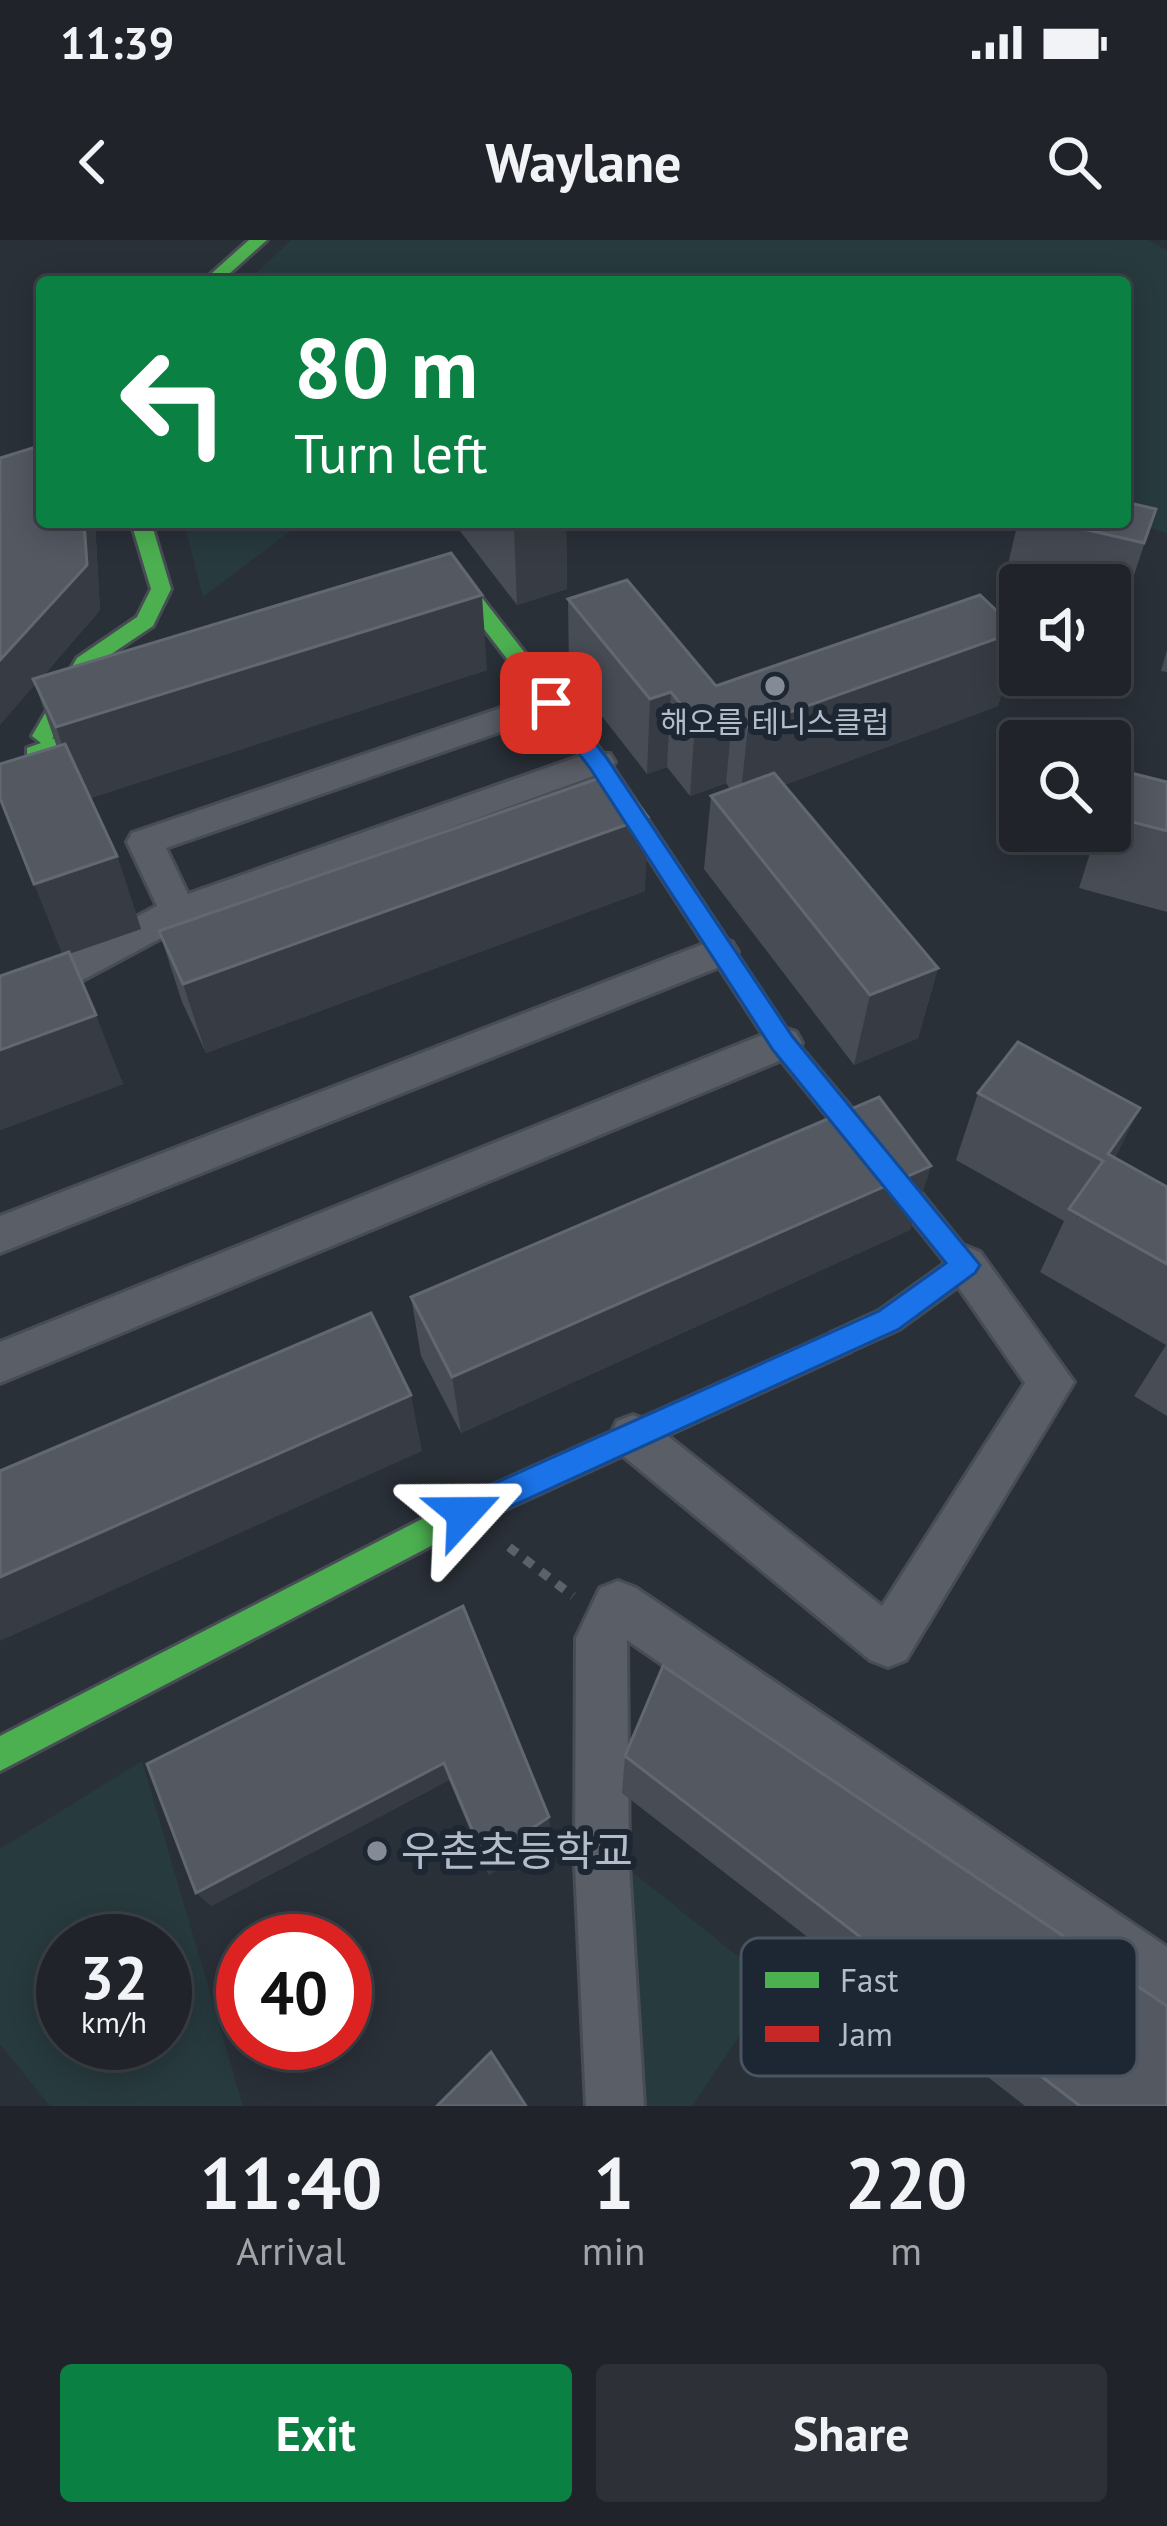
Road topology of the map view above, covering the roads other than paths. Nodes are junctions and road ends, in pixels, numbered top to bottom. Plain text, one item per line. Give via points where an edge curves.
1 (259, 240) edge
2 (217, 276) edge
3 (143, 528) edge
4 (385, 629) edge
5 (551, 703) junction
6 (166, 706) edge
7 (598, 762) junction
8 (178, 912) junction
9 (719, 952) junction
10 (0, 999) edge
11 (782, 1043) junction
12 (0, 1234) edge
13 (965, 1265) junction
14 (0, 1363) edge
15 (633, 1436) junction
16 (0, 1754) edge
17 (1106, 1938) edge
18 (1137, 1960) edge
19 (1167, 1980) edge
20 (615, 2106) edge

1 - 2 street
3 - 6 street via 161,589 146,621 84,663 26,758
4 - 5 street via 472,598
5 - 7 street
5 - 8 street via 145,842
7 - 8 street
7 - 9 street
8 - 10 street
9 - 11 street
9 - 12 street
11 - 13 street
11 - 14 street
13 - 15 street via 889,1320
13 - 15 street via 1051,1382 888,1642
15 - 16 street via 464,1513
17 - 20 street via 618,1605 601,1638
18 - 19 street

